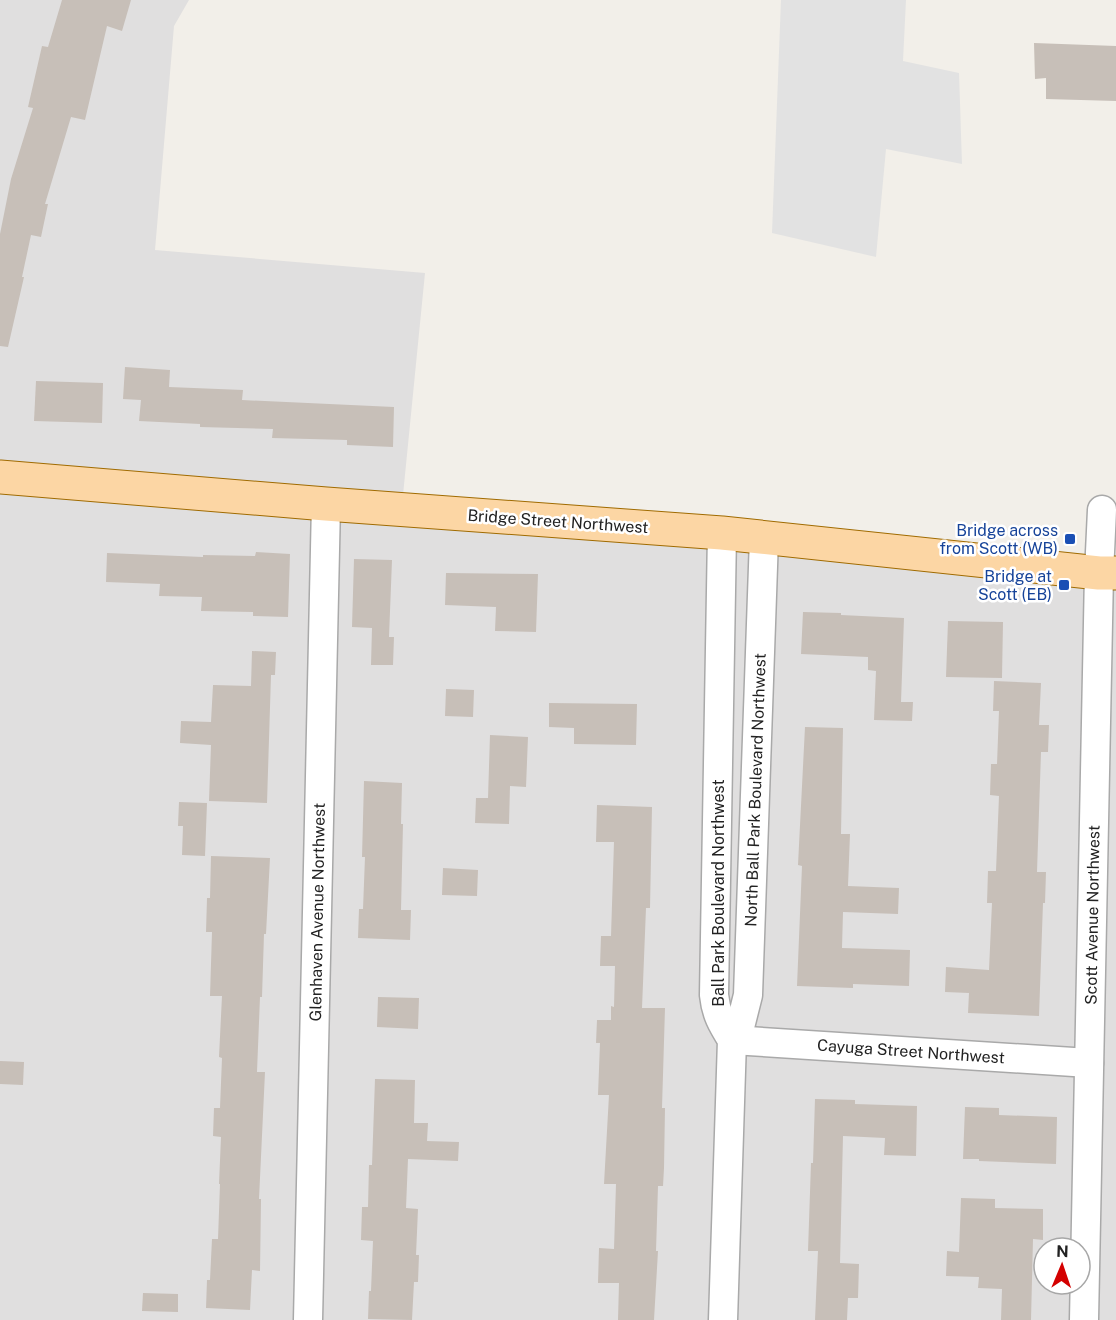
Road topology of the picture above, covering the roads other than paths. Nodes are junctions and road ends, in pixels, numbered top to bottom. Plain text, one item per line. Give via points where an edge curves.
1 (0, 477) edge
2 (326, 504) junction
3 (1102, 510) dead end
4 (722, 533) junction
5 (764, 538) junction
6 (1108, 573) edge
7 (732, 1040) junction
8 (1089, 1063) junction
9 (308, 1320) edge
10 (723, 1320) edge
11 (1084, 1320) edge

1 - 2 main road, Bridge Street Northwest
2 - 4 main road, Bridge Street Northwest
2 - 9 street, Glenhaven Avenue Northwest
3 - 6 street, Scott Avenue Northwest
4 - 5 main road, Bridge Street Northwest
4 - 7 street, Ball Park Boulevard Northwest via 714,995 716,1010
5 - 6 main road, Bridge Street Northwest
5 - 7 street, North Ball Park Boulevard Northwest via 748,995 740,1027
6 - 8 street, Scott Avenue Northwest
7 - 8 street, Cayuga Street Northwest
7 - 10 street
8 - 11 street, Scott Avenue Northwest

